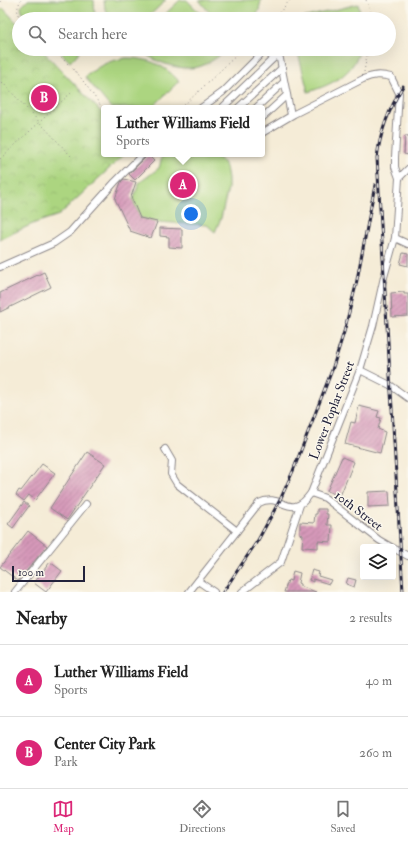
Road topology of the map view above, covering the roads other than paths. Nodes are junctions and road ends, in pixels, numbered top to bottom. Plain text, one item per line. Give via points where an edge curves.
1 (259, 56) edge
2 (273, 56) edge
3 (279, 56) edge
4 (282, 68) junction
5 (284, 82) junction
6 (287, 95) junction
7 (205, 105) edge
8 (225, 105) edge
9 (241, 105) edge
10 (259, 105) edge
11 (265, 115) edge
12 (291, 115) junction
13 (265, 132) edge
14 (140, 157) edge
15 (408, 169) edge
16 (398, 178) junction
17 (395, 238) junction
18 (408, 244) edge
19 (0, 266) edge
20 (360, 370) junction
21 (408, 398) edge
22 (165, 450) dead end
23 (311, 493) junction
24 (86, 504) dead end
25 (300, 505) junction
26 (237, 531) junction
27 (386, 544) edge
28 (396, 549) edge
29 (408, 556) edge
30 (198, 581) junction
31 (15, 592) edge
32 (189, 592) edge
33 (214, 592) edge
34 (242, 592) edge

1 - 7 street via 223,92
2 - 8 street
3 - 4 street
4 - 5 street
4 - 9 street
5 - 6 street
5 - 10 street
6 - 11 street
6 - 12 street
12 - 13 street, Lower Poplar Street
12 - 16 street, Lower Poplar Street via 363,79 381,74 391,77 397,88 399,100 395,157
14 - 19 street via 70,232 54,243
15 - 16 street
16 - 17 street, Lower Poplar Street
17 - 18 street
17 - 20 street, Lower Poplar Street
20 - 21 street via 390,385
20 - 23 street, Lower Poplar Street
22 - 26 street via 172,461 171,474 177,484
23 - 25 street, Lower Poplar Street
23 - 27 street, 10th Street via 325,498
24 - 31 street
25 - 26 street via 296,507 274,500 259,503
25 - 34 street via 281,562
26 - 30 street
28 - 29 street, 10th Street
30 - 32 street
30 - 33 street

